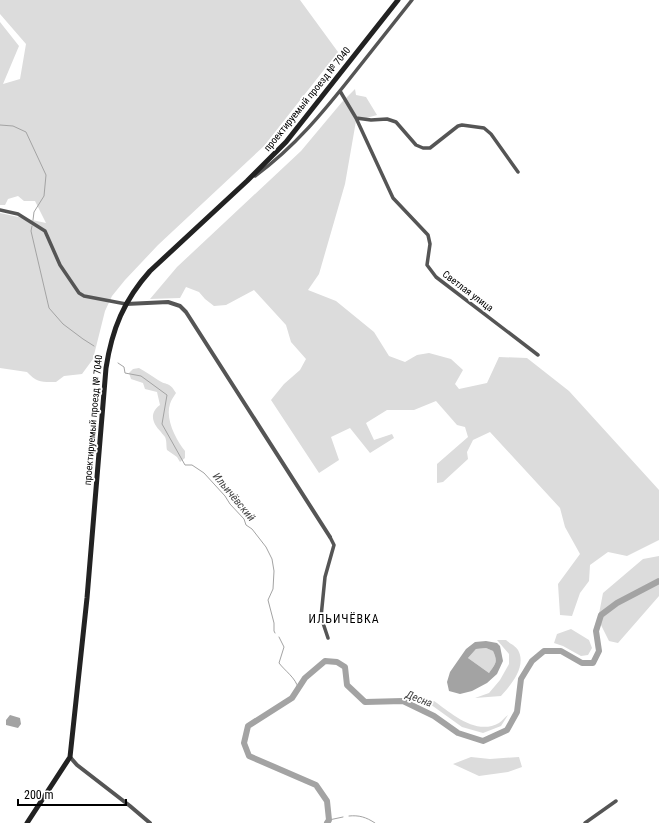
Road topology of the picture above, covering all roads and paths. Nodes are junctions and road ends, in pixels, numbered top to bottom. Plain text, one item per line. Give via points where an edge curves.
1 (398, 0) edge
2 (412, 0) edge
3 (340, 91) junction
4 (356, 118) junction
5 (518, 172) dead end
6 (248, 181) junction
7 (0, 210) edge
8 (126, 304) junction
9 (538, 355) dead end
10 (330, 537) joint
11 (328, 638) dead end
12 (70, 758) junction
13 (616, 801) dead end
14 (27, 823) edge
15 (150, 823) edge
16 (585, 823) edge

1 - 6 main road, проектируемый проезд № 7040 via 286,142
2 - 3 street
3 - 4 street, Светлая улица
3 - 6 street via 278,159
4 - 5 street via 387,119 396,122 416,145 424,148 430,148 458,126 484,128
4 - 9 street, Светлая улица via 393,198 428,235 430,244 426,265 436,277
6 - 8 main road, проектируемый проезд № 7040 via 150,271
7 - 8 street via 18,214 45,231 60,265 79,293
8 - 10 street via 168,302 180,306 186,312
8 - 12 main road, проектируемый проезд № 7040 via 109,348 106,368 87,598
10 - 11 street via 334,545 325,577 321,617
12 - 14 main road
12 - 15 street
13 - 16 street

